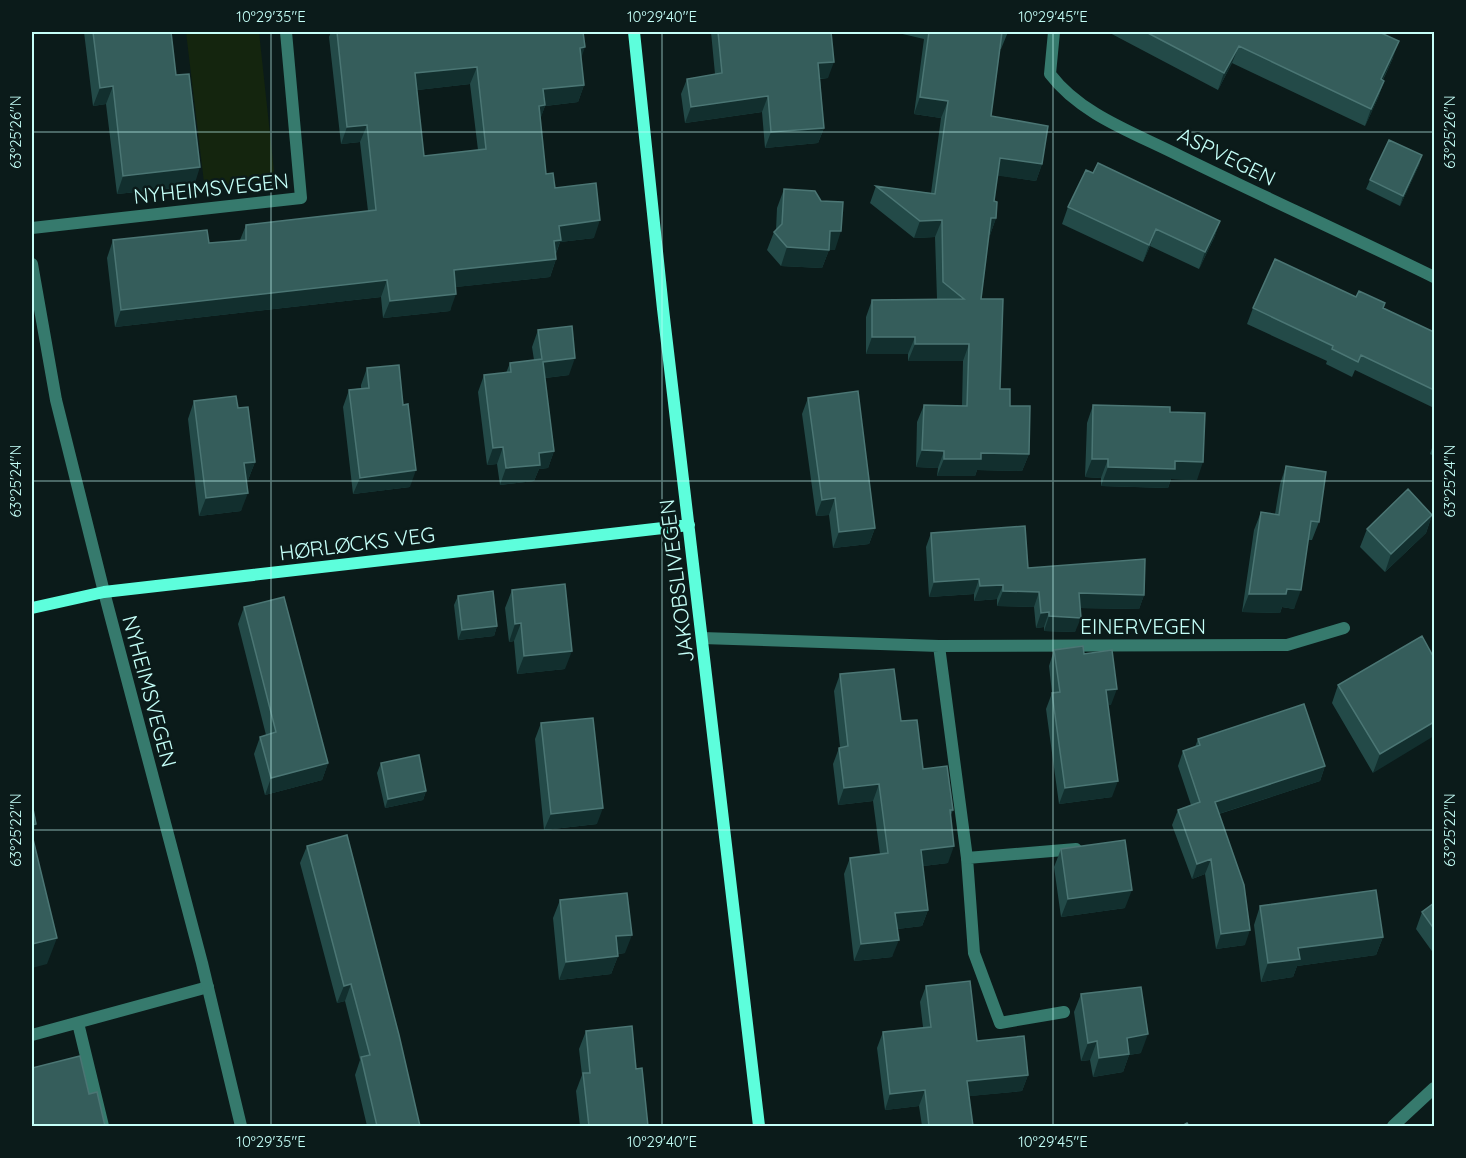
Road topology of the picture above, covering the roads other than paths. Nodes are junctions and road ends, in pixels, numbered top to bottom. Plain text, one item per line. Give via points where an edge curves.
1 (286, 32) edge
2 (634, 32) edge
3 (1054, 32) edge
4 (32, 228) edge
5 (32, 264) edge
6 (1434, 277) edge
7 (689, 525) junction
8 (104, 592) junction
9 (32, 608) edge
10 (1344, 628) dead end
11 (702, 638) junction
12 (939, 646) junction
13 (1089, 848) edge
14 (967, 858) junction
15 (208, 987) junction
16 (1064, 1012) dead end
17 (78, 1023) junction
18 (32, 1035) edge
19 (1434, 1088) edge
20 (103, 1126) edge
21 (241, 1126) edge
22 (759, 1126) edge
23 (1393, 1126) edge

1 - 4 street, NYHEIMSVEGEN via 301,198
2 - 7 street, JAKOBSLIVEGEN
3 - 6 street, ASPVEGEN via 1050,74 1080,103 1243,187
5 - 8 street, NYHEIMSVEGEN via 56,400
7 - 8 street, HØRLØCKS VEG
7 - 11 street, JAKOBSLIVEGEN
8 - 9 street, HØRLØCKS VEG
8 - 15 street, NYHEIMSVEGEN
10 - 12 street, EINERVEGEN via 1287,645
11 - 12 street, EINERVEGEN
11 - 22 street, JAKOBSLIVEGEN
12 - 14 street
13 - 14 street
14 - 16 street via 974,953 1000,1023
15 - 17 street
15 - 21 street, NYHEIMSVEGEN
17 - 18 street
17 - 20 street
19 - 23 street

